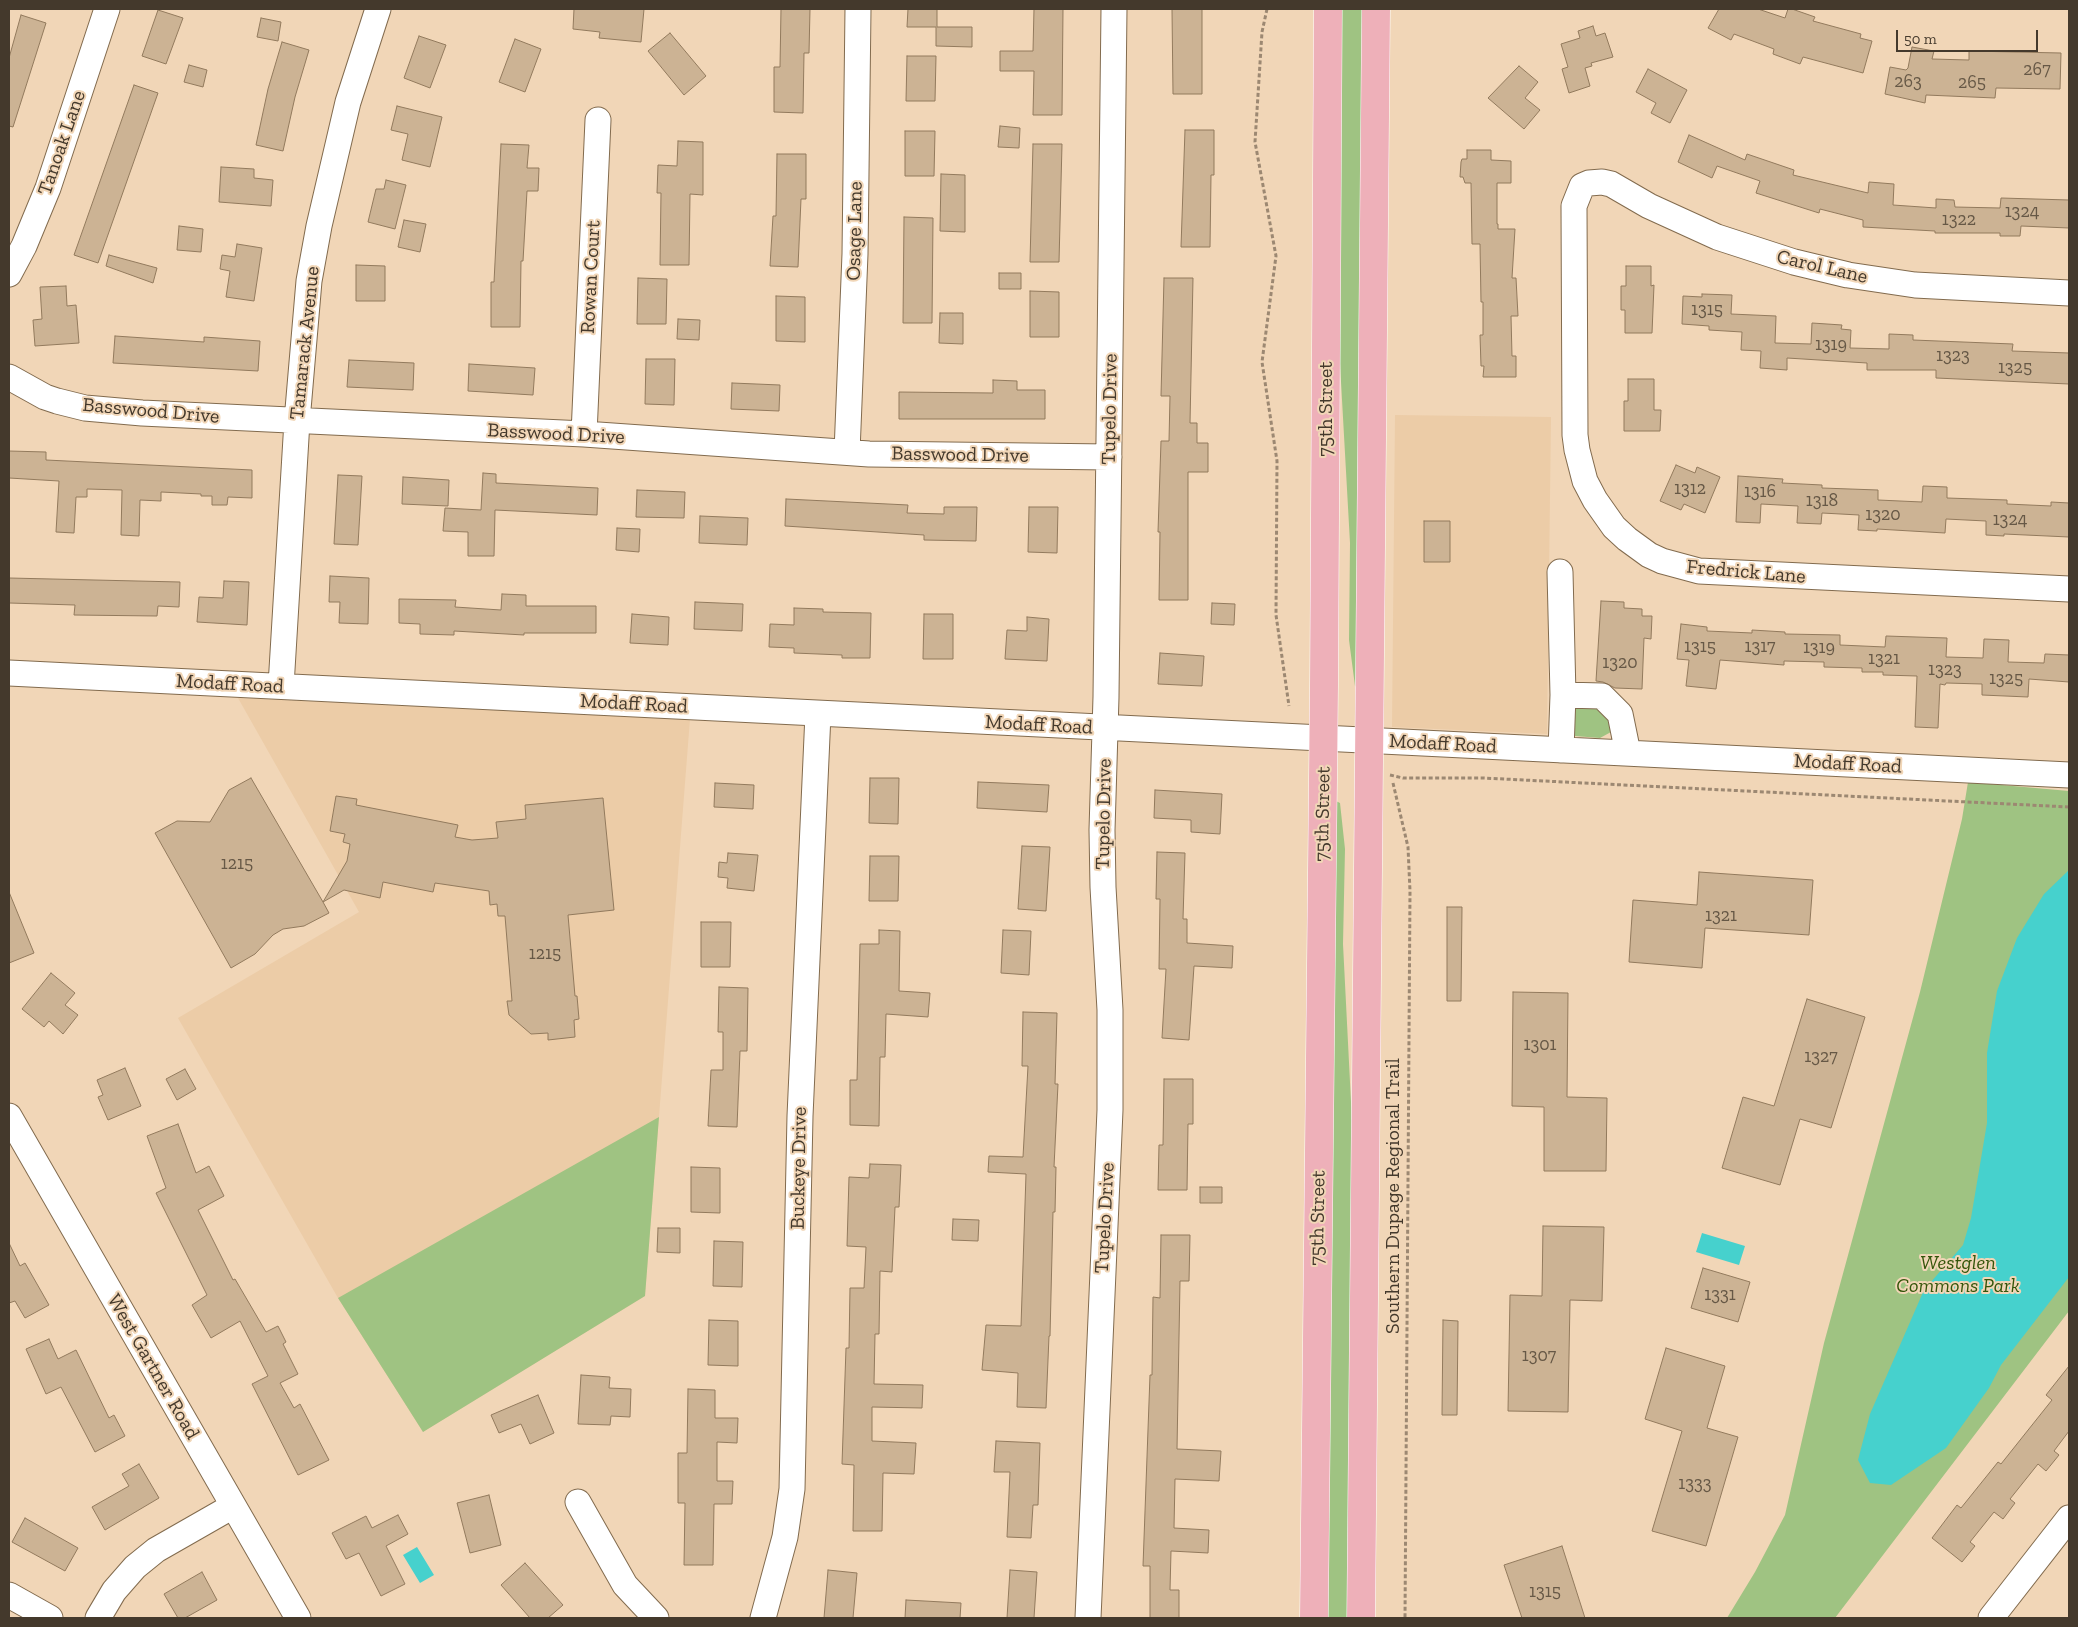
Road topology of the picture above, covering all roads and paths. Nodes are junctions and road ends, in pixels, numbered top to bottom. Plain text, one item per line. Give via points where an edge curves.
1 (107, 9) edge
2 (378, 9) edge
3 (858, 9) edge
4 (1114, 9) edge
5 (1267, 9) edge
6 (1328, 9) edge
7 (1376, 9) edge
8 (598, 120) dead end
9 (1589, 183) joint
10 (9, 274) edge
11 (2069, 293) edge
12 (9, 377) edge
13 (297, 421) junction
14 (584, 434) junction
15 (847, 452) junction
16 (1109, 456) junction
17 (1560, 572) dead end
18 (2069, 589) edge
19 (9, 673) edge
20 (281, 686) junction
21 (1563, 695) junction
22 (1289, 706) dead end
23 (818, 714) junction
24 (1106, 728) junction
25 (1323, 738) junction
26 (1370, 741) junction
27 (1561, 750) junction
28 (1628, 753) junction
29 (2069, 775) edge
30 (2069, 807) edge
31 (9, 1116) edge
32 (578, 1502) dead end
33 (233, 1506) junction
34 (2069, 1518) edge
35 (9, 1595) edge
36 (50, 1618) edge
37 (98, 1618) edge
38 (298, 1618) edge
39 (656, 1618) edge
40 (763, 1618) edge
41 (1088, 1618) edge
42 (1314, 1618) edge
43 (1361, 1618) edge
44 (1405, 1618) edge
45 (1991, 1618) edge

1 - 10 street, Tanoak Lane via 48,188
2 - 13 street, Tamarack Avenue via 348,102 319,226 305,316
3 - 15 street, Osage Lane via 855,254
4 - 16 street, Tupelo Drive
5 - 22 path via 1262,32 1255,142 1276,256 1262,362 1277,461 1276,615
6 - 25 main road, 75th Street
7 - 26 main road
8 - 14 street, Rowan Court
9 - 11 street, Carol Lane via 1611,184 1649,206 1753,250 1848,275 1946,288
9 - 18 street, Fredrick Lane via 1582,186 1578,194 1573,216 1575,435 1580,464 1594,500 1627,539 1662,561 1699,572
12 - 13 street, Basswood Drive via 45,396 85,408
13 - 14 street, Basswood Drive
13 - 20 street, Tamarack Avenue
14 - 15 street, Basswood Drive
15 - 16 street, Basswood Drive
16 - 24 street, Tupelo Drive
17 - 21 street
19 - 20 street, Modaff Road
20 - 23 street, Modaff Road
21 - 27 street
21 - 28 street via 1602,696 1620,714
23 - 24 street, Modaff Road
23 - 40 street, Buckeye Drive via 800,1116 792,1488 785,1537
24 - 25 street, Modaff Road
24 - 41 street, Tupelo Drive via 1102,830 1110,1010 1110,1110
25 - 26 street, Modaff Road
25 - 42 main road, 75th Street
26 - 27 street, Modaff Road
26 - 43 main road
27 - 28 street, Modaff Road
28 - 29 street, Modaff Road
30 - 44 path, Southern Dupage Regional Trail via 1391,776 1408,847 1410,892
31 - 33 street, West Gartner Road
32 - 39 street via 625,1585
33 - 37 street via 164,1545 136,1567 114,1591
33 - 38 street, West Gartner Road
34 - 45 street
35 - 36 street

